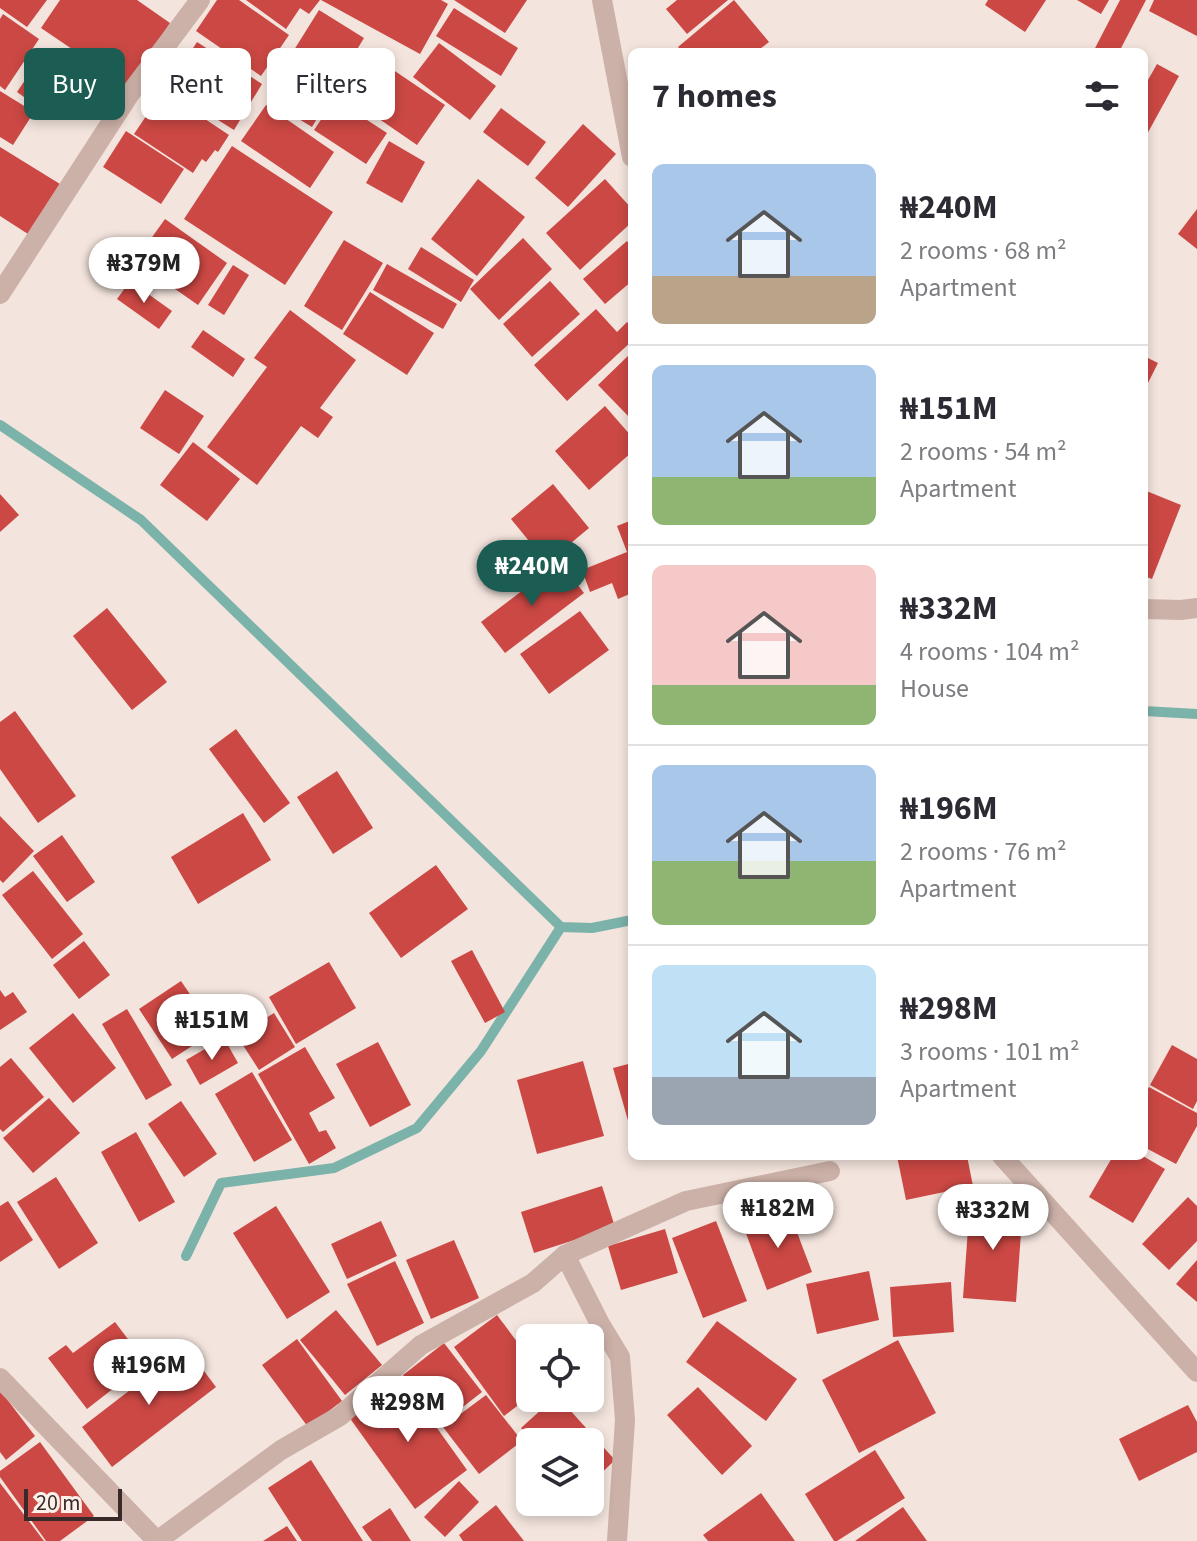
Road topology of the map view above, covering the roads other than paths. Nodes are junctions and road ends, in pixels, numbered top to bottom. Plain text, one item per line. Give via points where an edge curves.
1 (200, 0) edge
2 (602, 0) edge
3 (628, 136) edge
4 (0, 294) edge
5 (1197, 608) edge
6 (1148, 609) edge
7 (1006, 1160) edge
8 (830, 1171) dead end
9 (565, 1255) junction
10 (1197, 1372) edge
11 (0, 1378) edge
12 (157, 1541) edge
13 (617, 1541) edge

1 - 4 street via 129,95
2 - 3 street
5 - 6 street
7 - 10 street
8 - 9 street via 686,1201
9 - 12 street via 533,1283 421,1345 340,1416 281,1450
9 - 13 street via 620,1357 625,1420
11 - 12 street

